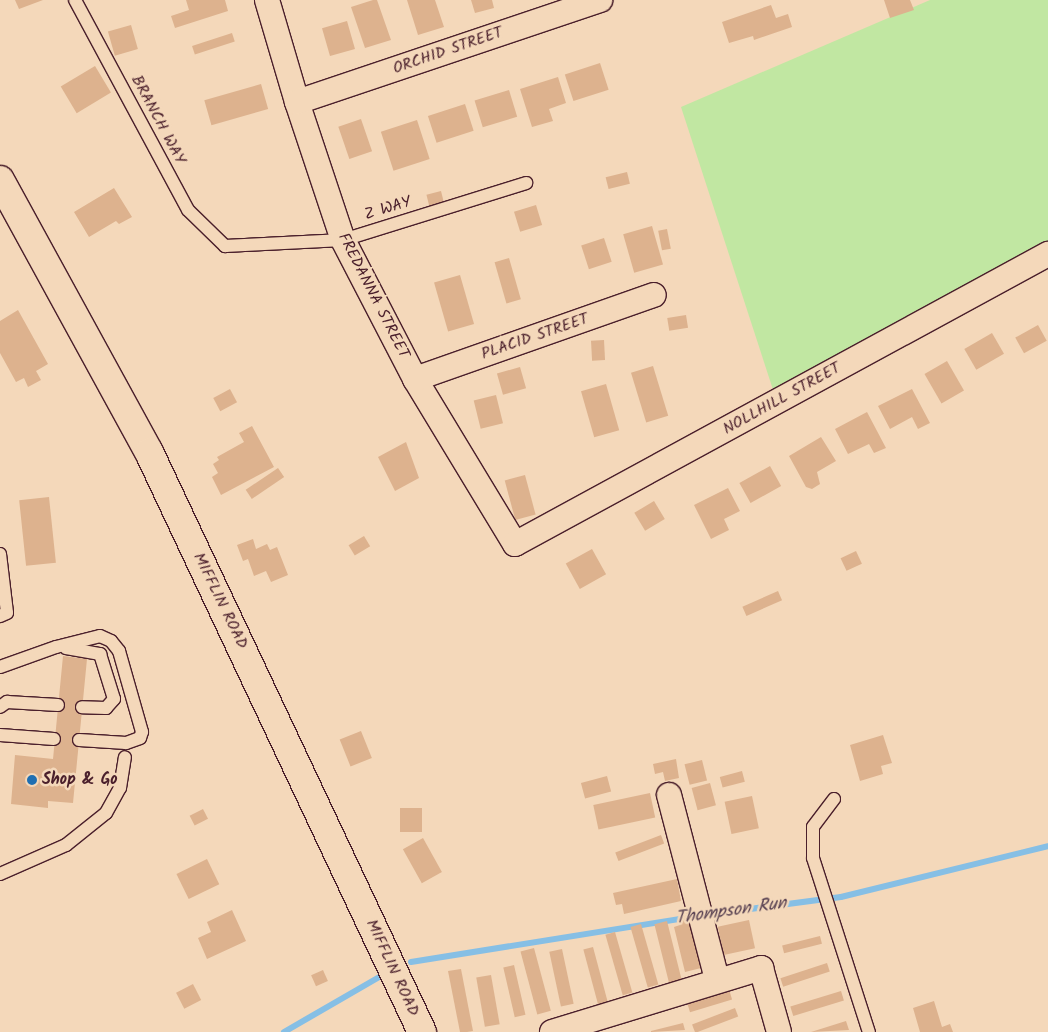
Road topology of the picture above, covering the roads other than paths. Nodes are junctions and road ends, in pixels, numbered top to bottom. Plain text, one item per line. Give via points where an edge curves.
1 (75, 0) edge
2 (267, 0) edge
3 (600, 0) edge
4 (297, 102) junction
5 (0, 180) edge
6 (526, 183) dead end
7 (343, 240) junction
8 (225, 246) joint
9 (1048, 254) edge
10 (654, 295) dead end
11 (415, 379) junction
12 (515, 544) joint
13 (0, 554) edge
14 (0, 616) edge
15 (56, 647) junction
16 (0, 667) edge
17 (58, 705) dead end
18 (0, 707) edge
19 (82, 707) dead end
20 (0, 735) edge
21 (54, 738) dead end
22 (79, 740) dead end
23 (125, 757) dead end
24 (668, 795) dead end
25 (834, 799) dead end
26 (0, 874) edge
27 (717, 979) junction
28 (620, 1023) edge
29 (422, 1032) edge
30 (552, 1032) edge
31 (779, 1032) edge
32 (869, 1032) edge

1 - 8 lane, BRANCH WAY via 188,210
2 - 4 street, FREDANNA STREET
3 - 4 street, ORCHID STREET
4 - 7 street, FREDANNA STREET
5 - 29 street, MIFFLIN ROAD via 149,452
6 - 7 lane, Z WAY
7 - 8 lane, Z WAY
7 - 11 street, FREDANNA STREET
9 - 12 street, NOLLHILL STREET
10 - 11 street, PLACID STREET
11 - 12 street, FREDANNA STREET
13 - 14 lane via 7,613
15 - 16 lane
15 - 19 lane via 100,654 114,698 112,705 106,708
15 - 22 lane via 100,636 112,641 119,651 142,724 140,738 134,742
17 - 18 lane via 7,702
20 - 21 lane
23 - 26 lane via 120,788 106,813 66,844
24 - 27 street
25 - 32 lane via 813,827 813,858
27 - 28 street
27 - 31 street via 761,968
28 - 30 street

